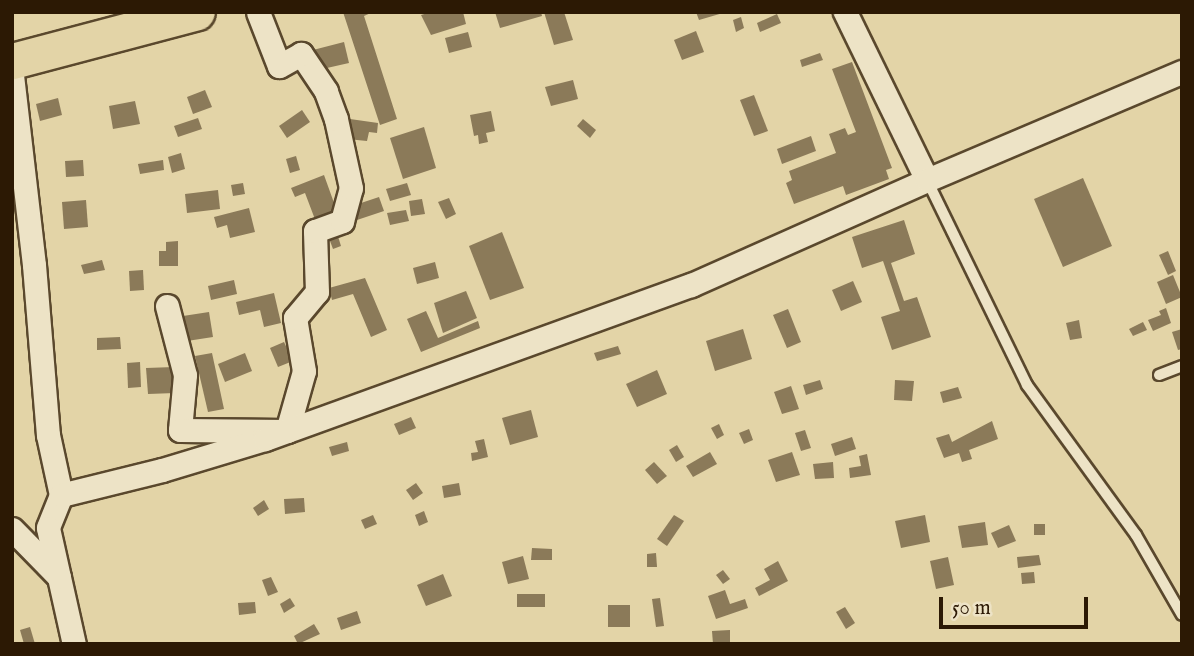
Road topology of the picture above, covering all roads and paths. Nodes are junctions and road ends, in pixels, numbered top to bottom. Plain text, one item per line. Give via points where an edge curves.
1 (197, 12) edge
2 (258, 12) edge
3 (845, 12) edge
4 (12, 61) edge
5 (1182, 72) edge
6 (12, 75) edge
7 (927, 180) junction
8 (167, 306) dead end
9 (1182, 366) edge
10 (1159, 376) dead end
11 (287, 431) junction
12 (61, 495) junction
13 (12, 529) edge
14 (60, 578) junction
15 (1182, 615) edge
16 (74, 644) edge

1 - 4 main road
2 - 11 street via 279,66 301,54 326,91 351,188 342,221 315,232 317,292 295,318 304,371
3 - 7 street
5 - 7 street
6 - 12 street via 48,436
7 - 11 street via 691,285
7 - 15 lane via 1027,385 1136,535
8 - 11 street via 185,376 180,430
9 - 10 lane
11 - 12 street
12 - 14 street via 48,528
13 - 14 street
14 - 16 street

